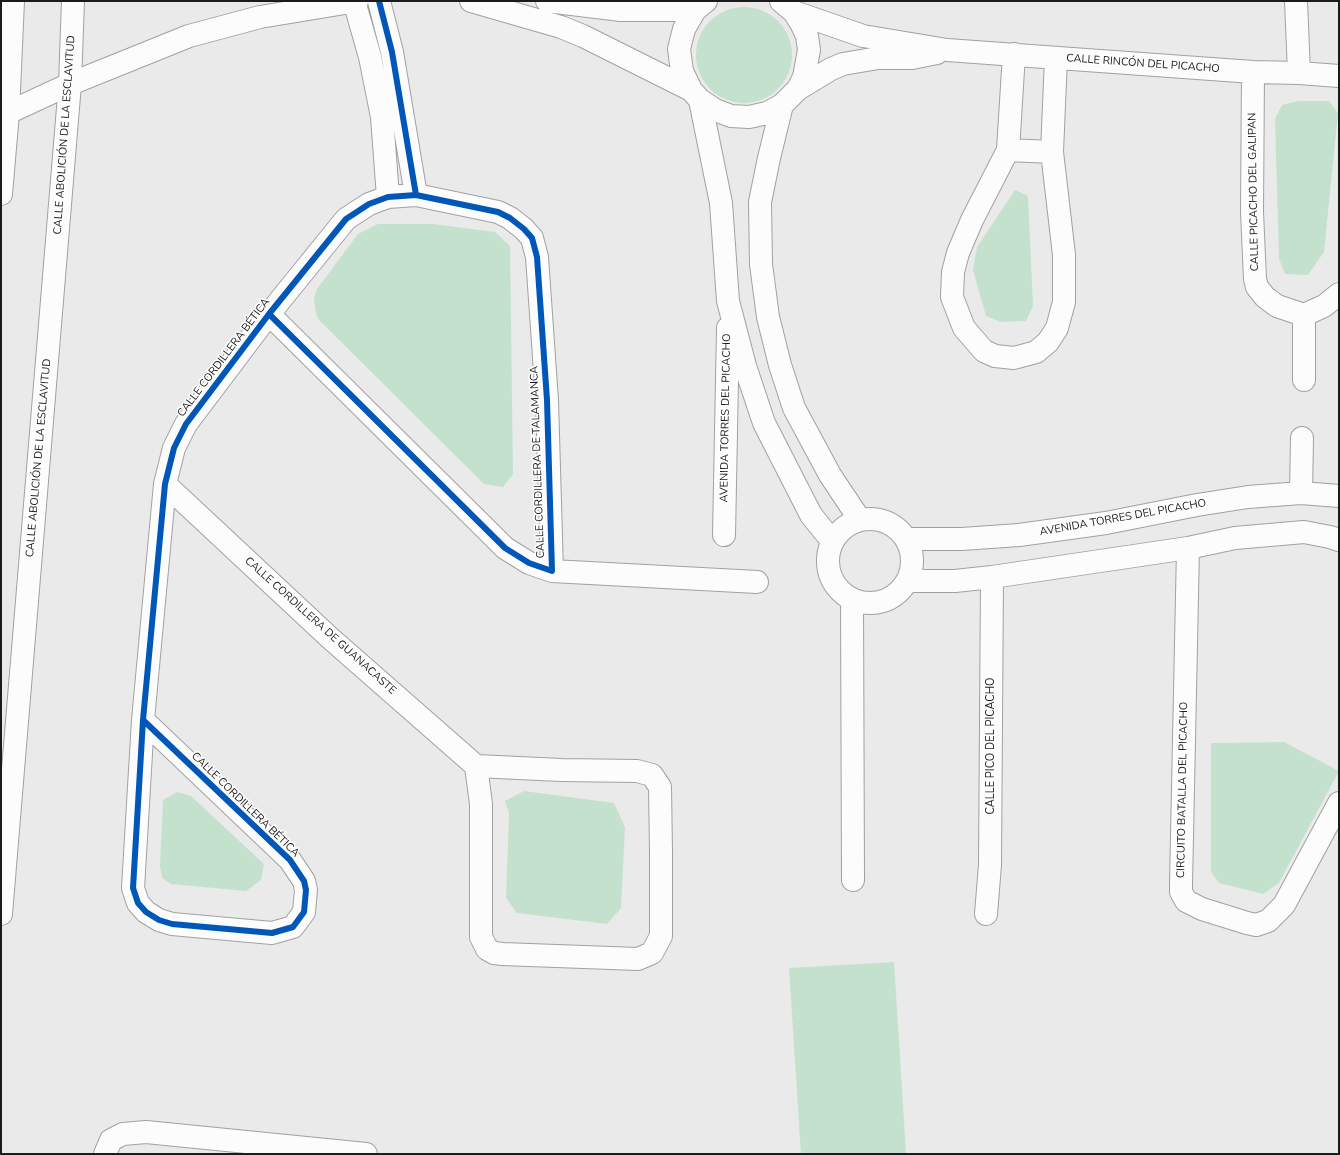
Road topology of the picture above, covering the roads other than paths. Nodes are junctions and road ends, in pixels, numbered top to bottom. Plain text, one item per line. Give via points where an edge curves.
1 (13, 1) edge
2 (73, 1) edge
3 (355, 1) edge
4 (379, 1) edge
5 (471, 1) edge
6 (547, 1) edge
7 (1296, 1) edge
8 (700, 6) edge
9 (788, 6) edge
10 (947, 50) junction
11 (1014, 54) junction
12 (1056, 58) junction
13 (1253, 72) junction
14 (1299, 72) junction
15 (1339, 76) edge
16 (70, 84) junction
17 (798, 89) junction
18 (695, 95) junction
19 (782, 105) junction
20 (5, 115) edge
21 (1008, 150) junction
22 (1052, 152) junction
23 (1, 194) edge
24 (416, 195) junction
25 (388, 197) junction
26 (1339, 294) edge
27 (728, 301) junction
28 (269, 314) junction
29 (1304, 315) junction
30 (1304, 380) dead end
31 (1302, 438) dead end
32 (165, 484) junction
33 (1301, 493) junction
34 (1339, 496) edge
35 (860, 520) junction
36 (724, 535) dead end
37 (906, 539) junction
38 (1339, 540) edge
39 (832, 541) junction
40 (1188, 548) junction
41 (552, 572) junction
42 (992, 577) junction
43 (907, 581) junction
44 (757, 582) dead end
45 (852, 600) junction
46 (143, 720) junction
47 (476, 766) junction
48 (1339, 803) edge
49 (853, 880) dead end
50 (1, 914) edge
51 (986, 914) dead end
52 (301, 1151) edge
53 (105, 1154) edge
54 (366, 1154) edge

1 - 20 street
2 - 16 street, CALLE ABOLICIÓN DE LA ESCLAVITUD
3 - 16 street via 260,17 189,36
3 - 25 street via 382,117
4 - 24 street via 392,52
5 - 18 street via 544,21 583,36
6 - 8 street via 621,10
7 - 14 street
8 - 18 street, AVENIDA TORRES DEL PICACHO via 684,28 679,49 682,71
9 - 10 street via 863,36
9 - 17 street via 801,23 807,36 809,50 804,77
10 - 11 street, CALLE RINCÓN DEL PICACHO
10 - 17 street via 912,58 878,58 843,64
11 - 12 street, CALLE RINCÓN DEL PICACHO
11 - 21 street
12 - 13 street, CALLE RINCÓN DEL PICACHO
12 - 22 street
13 - 14 street, CALLE RINCÓN DEL PICACHO
13 - 29 street, CALLE PICACHO DEL GALIPAN via 1252,212 1255,279 1257,287 1265,297 1277,306
14 - 15 street, CALLE RINCÓN DEL PICACHO
16 - 20 street
16 - 50 street, CALLE ABOLICIÓN DE LA ESCLAVITUD
17 - 19 street
18 - 19 street via 715,110 749,118
18 - 27 street, AVENIDA TORRES DEL PICACHO via 721,203
19 - 35 street via 760,202 761,264 768,318 794,408 830,475
20 - 23 street
21 - 22 street
21 - 22 street via 958,253 953,272 952,297 964,328 984,351 995,356 1014,358 1036,352 1048,342 1057,328 1064,302 1064,255
24 - 25 street, CALLE CORDILLERA DE TALAMANCA
24 - 41 street, CALLE CORDILLERA DE TALAMANCA via 498,212 515,222 532,238 537,257 547,400
25 - 28 street, CALLE CORDILLERA BÉTICA via 370,204 346,219
26 - 29 street via 1324,306
27 - 36 street, AVENIDA TORRES DEL PICACHO
27 - 39 street, AVENIDA TORRES DEL PICACHO via 745,366 764,423 811,515
28 - 32 street, CALLE CORDILLERA BÉTICA via 186,424 174,448
28 - 41 street, CALLE CORDILLERA DE TALAMANCA via 505,548 528,563
29 - 30 street
31 - 33 street
32 - 46 street, CALLE CORDILLERA BÉTICA
32 - 47 street, CALLE CORDILLERA DE GUANACASTE via 330,638
33 - 34 street, AVENIDA TORRES DEL PICACHO
33 - 37 street, AVENIDA TORRES DEL PICACHO via 1226,500 1106,523 1019,535
35 - 37 street via 886,522
35 - 39 street via 844,528
37 - 43 street via 912,560
38 - 40 street via 1304,532 1235,538
39 - 45 street via 827,560 830,574 836,587
40 - 42 street
40 - 48 street, CIRCUITO BATALLA DEL PICACHO via 1180,884 1186,901 1247,924 1256,925 1268,921 1284,905
41 - 44 street, CALLE CORDILLERA DE TALAMANCA
42 - 43 street via 955,581
42 - 51 street, CALLE PICO DEL PICACHO via 990,865
43 - 45 street via 895,595 879,602
45 - 49 street
46 - 46 street, CALLE CORDILLERA BÉTICA via 133,888 138,903 146,912 172,924 272,933 293,927 304,912 306,890 304,881 290,860
47 - 47 street via 481,804 481,937 487,949 502,954 638,959 652,953 661,936 660,787 652,774 637,771
52 - 53 street via 146,1132 123,1134 111,1140
52 - 54 street

